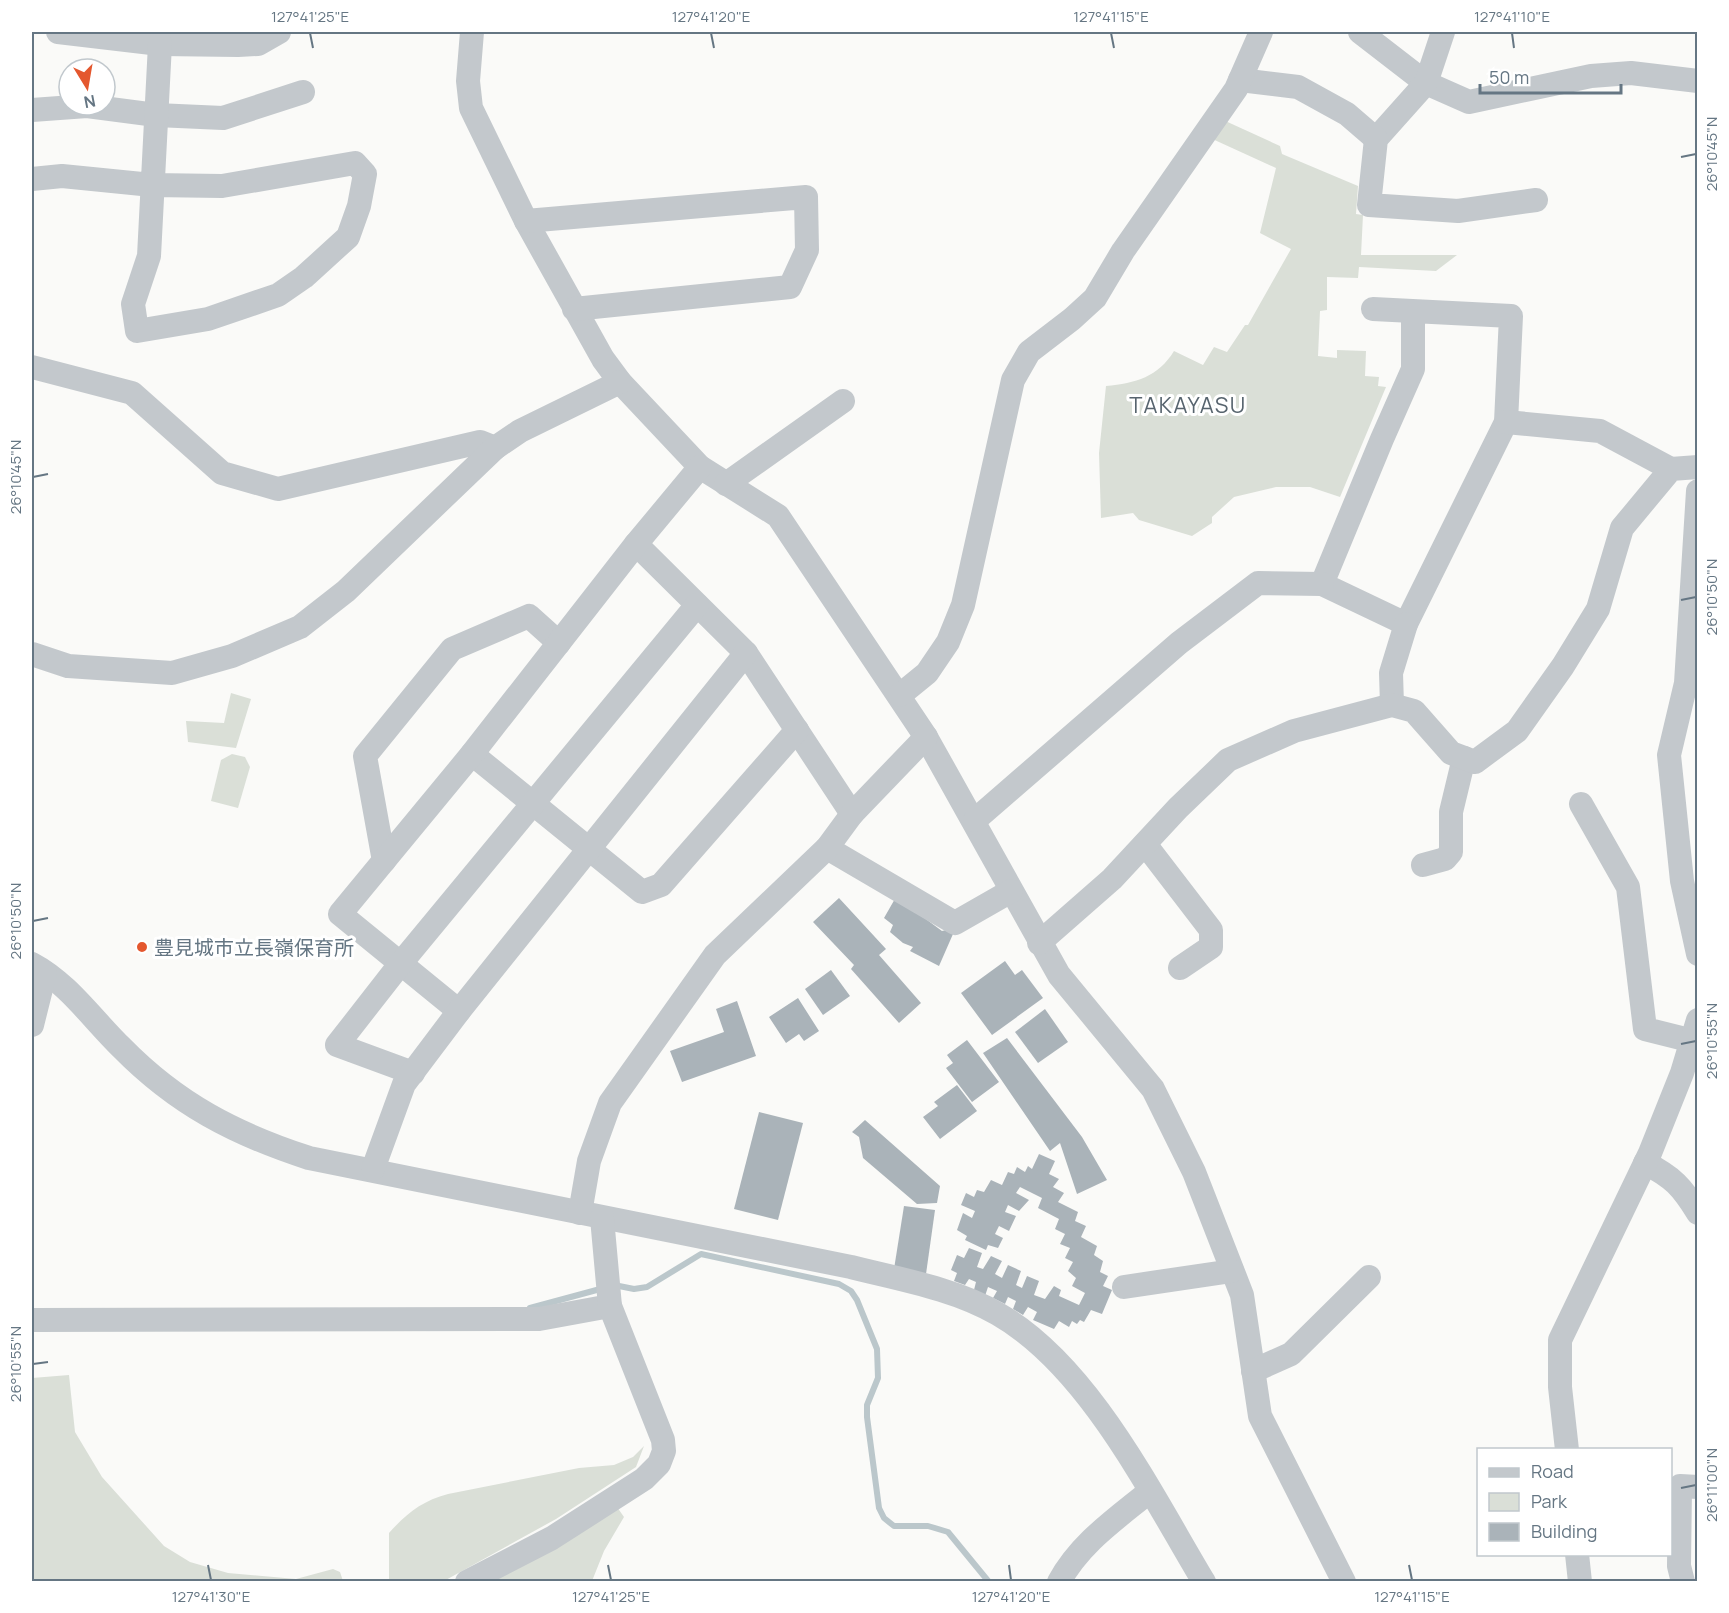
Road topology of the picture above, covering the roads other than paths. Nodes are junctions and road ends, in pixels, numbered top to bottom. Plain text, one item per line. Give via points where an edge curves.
1 (58, 32) edge
2 (279, 32) edge
3 (472, 32) edge
4 (1262, 32) edge
5 (1360, 32) edge
6 (1443, 32) edge
7 (160, 44) junction
8 (1240, 80) junction
9 (1698, 81) edge
10 (1426, 83) junction
11 (303, 92) dead end
12 (32, 110) edge
13 (154, 115) junction
14 (1376, 139) junction
15 (32, 179) edge
16 (152, 185) junction
17 (1536, 200) dead end
18 (526, 221) junction
19 (574, 309) junction
20 (1373, 309) dead end
21 (1413, 311) junction
22 (32, 367) edge
23 (620, 382) junction
24 (843, 401) dead end
25 (1506, 422) junction
26 (495, 448) junction
27 (700, 467) junction
28 (1698, 467) edge
29 (1671, 469) junction
30 (726, 484) junction
31 (1698, 491) edge
32 (636, 544) junction
33 (1322, 584) junction
34 (697, 605) junction
35 (1406, 624) junction
36 (558, 643) junction
37 (747, 653) junction
38 (32, 654) edge
39 (900, 695) junction
40 (1392, 705) junction
41 (797, 730) junction
42 (926, 737) junction
43 (472, 754) junction
44 (1464, 758) junction
45 (533, 804) junction
46 (1581, 804) dead end
47 (852, 814) junction
48 (975, 820) junction
49 (1145, 844) junction
50 (827, 848) junction
51 (589, 849) junction
52 (384, 861) junction
53 (1423, 865) dead end
54 (1011, 891) junction
55 (1039, 943) junction
56 (1698, 954) edge
57 (401, 963) junction
58 (38, 968) edge
59 (1180, 968) dead end
60 (459, 1011) junction
61 (32, 1024) edge
62 (1695, 1031) edge
63 (412, 1073) junction
64 (1690, 1076) edge
65 (1645, 1163) junction
66 (373, 1169) junction
67 (1698, 1213) edge
68 (591, 1216) junction
69 (1232, 1270) junction
70 (1369, 1277) dead end
71 (1124, 1287) dead end
72 (610, 1306) junction
73 (32, 1320) edge
74 (1253, 1371) junction
75 (1567, 1448) edge
76 (1698, 1487) edge
77 (1150, 1491) junction
78 (1577, 1556) edge
79 (467, 1581) edge
80 (1059, 1581) edge
81 (1204, 1581) edge
82 (1344, 1581) edge
83 (1580, 1581) edge
84 (1683, 1581) edge

1 - 7 street
2 - 7 street via 258,44
3 - 18 street via 468,81 471,108
4 - 8 street
5 - 10 street
6 - 10 street
7 - 13 street
8 - 14 street via 1298,87 1347,114
8 - 39 street via 1095,298 1029,352 1018,370 963,605 948,642 927,673
9 - 10 street via 1631,73 1591,76 1469,102
10 - 14 street
11 - 13 street via 223,118
12 - 13 street via 87,105
13 - 16 street
14 - 17 street via 1369,205 1458,211
15 - 16 street via 62,176
16 - 16 street via 149,256 134,304 136,331 208,319 278,295 348,237 365,174 355,163 222,186
18 - 19 street
18 - 19 street via 806,197 807,250 790,287
19 - 23 street
20 - 21 street
21 - 25 street via 1512,316
21 - 33 street via 1413,369
22 - 26 street via 132,393 222,473 278,489 480,442
23 - 26 street via 520,431
23 - 27 street
24 - 30 street
25 - 29 street via 1600,431
25 - 35 street
26 - 38 street via 346,591 300,627 232,656 172,673 68,666
27 - 30 street
27 - 32 street
28 - 29 street
29 - 44 street via 1622,528 1599,609 1517,731 1475,762
30 - 39 street via 778,516
31 - 56 street via 1686,683 1669,755 1682,881
32 - 34 street
32 - 36 street
33 - 35 street
33 - 48 street via 1258,584 1179,644
34 - 37 street
34 - 45 street
35 - 40 street via 1391,673
36 - 43 street
36 - 52 street via 529,616 452,649 365,756
37 - 41 street
37 - 51 street
39 - 42 street
40 - 44 street via 1414,711 1451,753
40 - 49 street via 1294,731 1228,760
41 - 47 street
41 - 51 street via 661,885 642,892
42 - 47 street
42 - 48 street
43 - 45 street
43 - 52 street
44 - 53 street via 1451,812 1451,852 1445,859
45 - 51 street
45 - 57 street
46 - 62 street via 1628,886 1645,1029
47 - 50 street
48 - 54 street
49 - 55 street via 1112,879
49 - 59 street via 1211,930 1211,947
50 - 54 street via 955,923
50 - 68 street via 715,955 610,1103 589,1161
51 - 60 street
52 - 57 street via 340,914
54 - 55 street
55 - 69 street via 1059,975 1153,1089 1194,1172
57 - 60 street
57 - 63 street via 337,1045
58 - 61 street
58 - 66 street via 63,987 150,1075 182,1101 262,1143 309,1158
60 - 63 street
62 - 64 street
63 - 66 street via 404,1084
64 - 65 street
65 - 67 street via 1669,1175
65 - 75 street via 1560,1340
66 - 68 street
68 - 72 street
68 - 77 street via 851,1267 932,1288 997,1313 1058,1361 1108,1425
69 - 71 street
69 - 74 street via 1242,1295
70 - 74 street via 1291,1354
72 - 73 street via 539,1319
72 - 79 street via 663,1440 659,1464 644,1479 552,1538
74 - 82 street via 1260,1416
76 - 84 street via 1680,1486 1679,1566
77 - 80 street via 1091,1539
77 - 81 street
78 - 83 street

